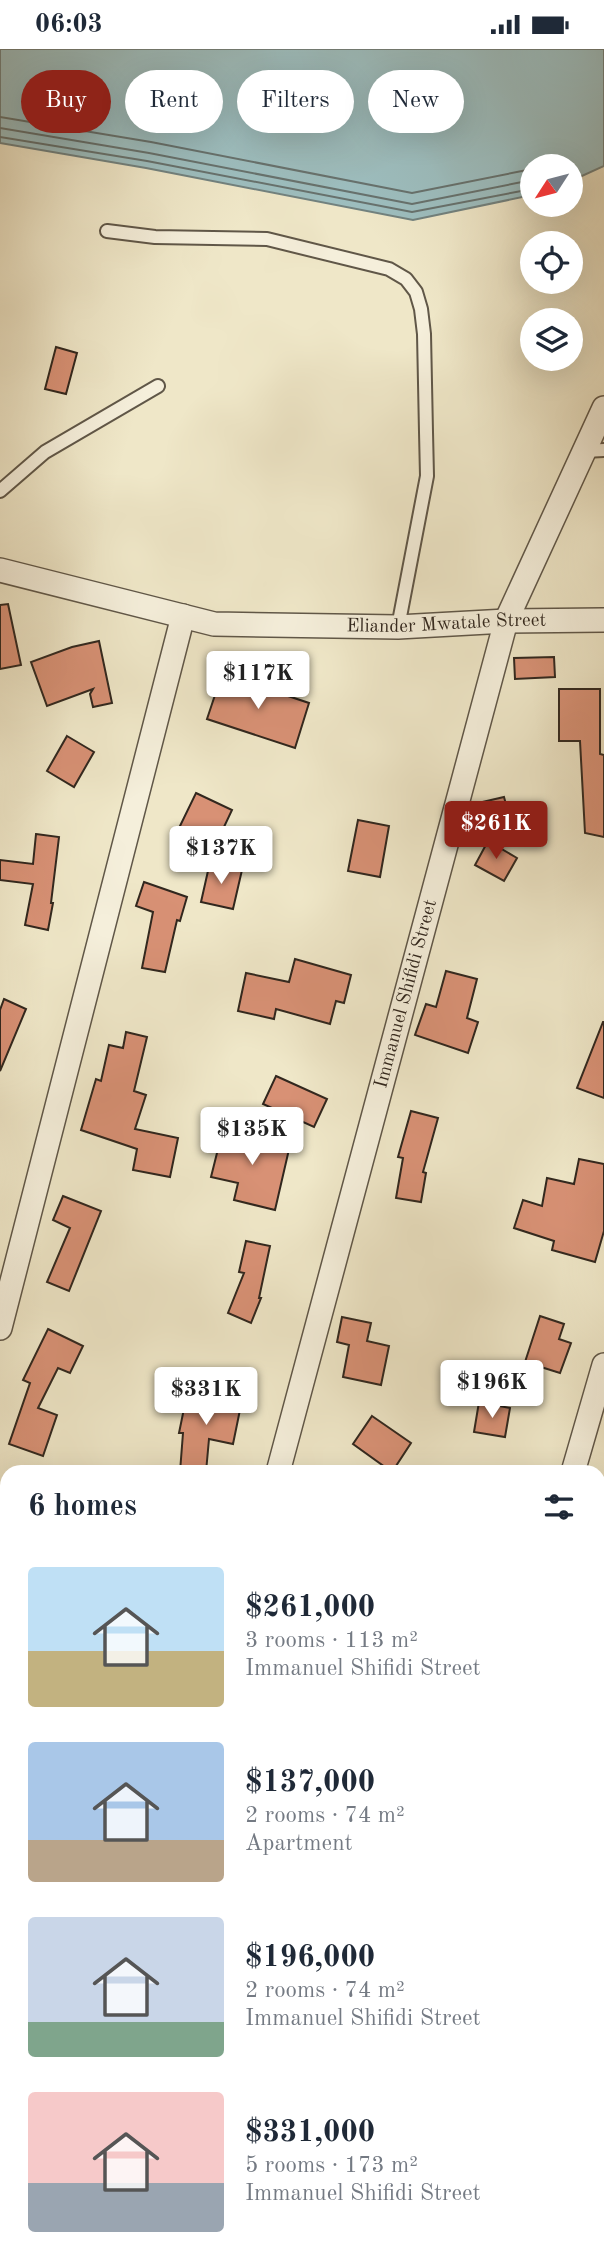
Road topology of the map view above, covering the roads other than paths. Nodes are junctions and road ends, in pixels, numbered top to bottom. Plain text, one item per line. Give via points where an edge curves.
1 (107, 230) dead end
2 (158, 386) dead end
3 (604, 408) edge
4 (594, 451) edge
5 (0, 491) edge
6 (0, 571) edge
7 (183, 616) junction
8 (604, 620) edge
9 (506, 621) junction
10 (398, 627) junction
11 (0, 1328) edge
12 (604, 1365) edge
13 (280, 1465) edge
14 (575, 1465) edge

1 - 10 lane via 156,237 267,239 389,269 416,292 424,334 427,476
2 - 5 lane via 46,452
3 - 4 street, Immanuel Shifidi Street
4 - 9 street, Immanuel Shifidi Street
6 - 7 street, Eliander Mwatale Street
7 - 10 street, Eliander Mwatale Street via 244,626
7 - 11 street
8 - 9 street, Eliander Mwatale Street
9 - 10 street, Eliander Mwatale Street
9 - 13 street, Immanuel Shifidi Street
12 - 14 street

